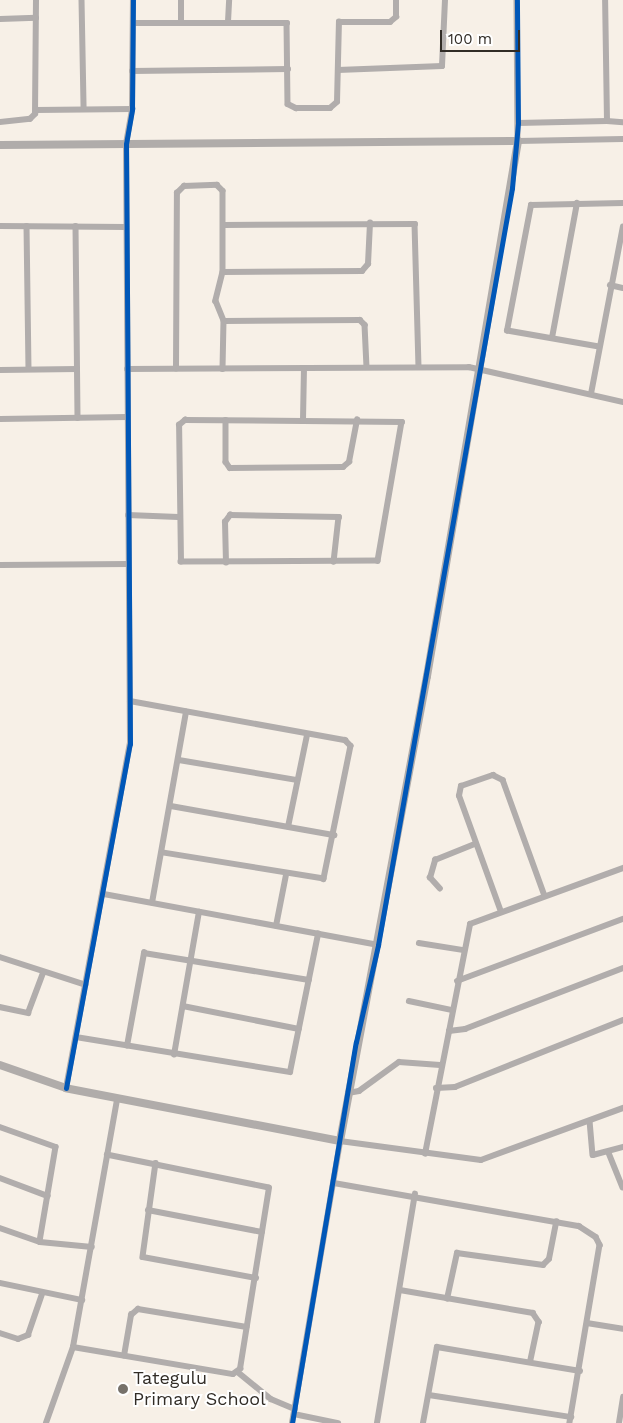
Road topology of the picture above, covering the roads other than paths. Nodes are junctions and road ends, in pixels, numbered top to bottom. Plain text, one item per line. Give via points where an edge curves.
1 (36, 0) edge
2 (82, 0) edge
3 (133, 0) edge
4 (181, 0) edge
5 (229, 0) edge
6 (396, 0) edge
7 (445, 0) edge
8 (517, 0) edge
9 (605, 0) edge
10 (36, 18) junction
11 (0, 19) edge
12 (181, 22) junction
13 (228, 22) junction
14 (134, 23) junction
15 (288, 69) junction
16 (338, 70) junction
17 (132, 71) junction
18 (84, 108) junction
19 (132, 109) junction
20 (36, 110) junction
21 (607, 121) junction
22 (0, 122) edge
23 (623, 122) edge
24 (518, 123) junction
25 (623, 139) edge
26 (518, 141) junction
27 (126, 144) junction
28 (0, 146) edge
29 (577, 203) junction
30 (623, 203) edge
31 (370, 223) junction
32 (224, 225) junction
33 (0, 226) edge
34 (27, 226) junction
35 (76, 226) junction
36 (126, 227) junction
37 (623, 227) edge
38 (622, 236) edge
39 (223, 272) junction
40 (610, 285) junction
41 (623, 288) edge
42 (224, 321) junction
43 (552, 338) junction
44 (599, 347) junction
45 (367, 368) junction
46 (419, 368) junction
47 (77, 369) junction
48 (127, 369) junction
49 (176, 369) junction
50 (0, 370) edge
51 (29, 370) junction
52 (223, 370) junction
53 (304, 370) junction
54 (479, 372) junction
55 (590, 394) junction
56 (623, 402) edge
57 (127, 417) junction
58 (78, 418) junction
59 (0, 419) edge
60 (226, 420) junction
61 (303, 420) junction
62 (357, 420) junction
63 (128, 515) junction
64 (178, 517) junction
65 (334, 562) junction
66 (226, 563) junction
67 (0, 564) edge
68 (128, 564) junction
69 (130, 701) junction
70 (186, 712) junction
71 (308, 735) junction
72 (179, 760) junction
73 (297, 780) junction
74 (171, 806) junction
75 (288, 827) junction
76 (334, 835) junction
77 (474, 844) junction
78 (163, 853) junction
79 (623, 868) edge
80 (286, 875) junction
81 (440, 889) dead end
82 (104, 894) junction
83 (545, 896) junction
84 (152, 903) junction
85 (199, 912) junction
86 (501, 912) junction
87 (623, 919) edge
88 (276, 926) junction
89 (318, 934) junction
90 (419, 943) dead end
91 (378, 945) junction
92 (463, 950) junction
93 (0, 957) edge
94 (191, 959) junction
95 (623, 968) edge
96 (43, 972) junction
97 (309, 980) junction
98 (458, 981) junction
99 (86, 985) junction
100 (409, 1001) dead end
101 (183, 1006) junction
102 (0, 1007) edge
103 (452, 1010) junction
104 (623, 1020) edge
105 (299, 1029) junction
106 (449, 1031) junction
107 (76, 1037) junction
108 (126, 1046) junction
109 (174, 1055) junction
110 (0, 1065) edge
111 (440, 1065) junction
112 (66, 1088) junction
113 (436, 1088) junction
114 (348, 1093) junction
115 (117, 1099) junction
116 (623, 1108) edge
117 (590, 1121) junction
118 (0, 1126) edge
119 (340, 1141) junction
120 (623, 1148) edge
121 (609, 1153) junction
122 (425, 1154) junction
123 (107, 1155) junction
124 (156, 1164) junction
125 (0, 1178) edge
126 (334, 1183) junction
127 (623, 1187) edge
128 (415, 1194) junction
129 (48, 1196) junction
130 (148, 1210) junction
131 (556, 1222) junction
132 (0, 1228) edge
133 (262, 1232) junction
134 (40, 1242) junction
135 (92, 1247) junction
136 (256, 1278) junction
137 (0, 1283) edge
138 (400, 1290) junction
139 (42, 1294) junction
140 (447, 1299) junction
141 (82, 1300) junction
142 (587, 1323) junction
143 (247, 1327) junction
144 (623, 1329) edge
145 (0, 1333) edge
146 (73, 1347) junction
147 (124, 1356) junction
148 (531, 1361) junction
149 (580, 1371) junction
150 (239, 1373) junction
151 (429, 1395) junction
152 (623, 1397) edge
153 (294, 1411) junction
154 (571, 1420) edge
155 (46, 1423) edge
156 (292, 1423) edge
157 (338, 1423) edge
158 (377, 1423) edge
159 (424, 1423) edge
160 (619, 1423) edge

1 - 10 street
2 - 18 street
3 - 14 street
4 - 12 street
5 - 13 street
6 - 16 street via 396,17 390,22 339,22
7 - 16 street via 442,66
8 - 24 street
9 - 21 street
10 - 11 street
10 - 20 street
12 - 13 street
12 - 14 street
13 - 15 street via 286,24
14 - 17 street
15 - 16 street via 288,104 296,108 334,107
15 - 17 street
17 - 19 street
18 - 19 street
18 - 20 street
19 - 27 street
20 - 22 street via 30,119
21 - 23 street
21 - 24 street
24 - 26 street
25 - 26 street
26 - 27 street
26 - 54 street
27 - 28 street
27 - 36 street
29 - 30 street
29 - 43 street
29 - 43 street via 531,205 506,331
31 - 32 street
31 - 39 street via 368,264 362,271
31 - 46 street via 411,222 417,228
32 - 39 street
32 - 49 street via 220,186 184,186 179,190
33 - 34 street
34 - 35 street
34 - 51 street
35 - 36 street
35 - 47 street
36 - 48 street
37 - 38 street
38 - 40 street
39 - 42 street via 216,301
40 - 41 street
40 - 44 street
42 - 45 street via 360,320 365,325
42 - 52 street
43 - 44 street
44 - 55 street
45 - 46 street
45 - 53 street
46 - 54 street via 469,367
47 - 51 street
47 - 58 street
48 - 49 street
48 - 57 street
49 - 52 street
50 - 51 street
52 - 53 street
53 - 61 street
54 - 55 street
54 - 91 street
55 - 56 street
57 - 58 street
57 - 63 street
58 - 59 street
60 - 61 street
60 - 62 street via 226,462 240,468 346,466
60 - 64 street via 185,420 179,425
61 - 62 street
62 - 65 street via 399,420 404,429 378,561
63 - 64 street
63 - 68 street
64 - 66 street via 181,562
65 - 66 street
65 - 66 street via 339,517 230,515 225,522
67 - 68 street
68 - 69 street
69 - 70 street
69 - 82 street via 129,754
70 - 71 street
70 - 72 street
71 - 73 street
71 - 76 street via 345,740 351,746
72 - 73 street
72 - 74 street
73 - 75 street
74 - 75 street
74 - 78 street
75 - 76 street
76 - 80 street via 324,879
77 - 81 street via 435,860 430,878
77 - 83 street via 459,790 499,776
77 - 86 street
78 - 80 street
78 - 84 street
79 - 83 street
80 - 88 street
82 - 84 street
82 - 99 street
83 - 86 street
84 - 85 street
85 - 88 street
85 - 94 street
86 - 92 street via 470,924
87 - 98 street
88 - 89 street
89 - 91 street
89 - 97 street
90 - 92 street
91 - 114 street
92 - 98 street
93 - 96 street
94 - 97 street
94 - 101 street
94 - 108 street via 148,952 142,956
95 - 106 street via 465,1029
96 - 99 street
96 - 102 street via 28,1013
97 - 105 street
98 - 103 street
99 - 107 street
100 - 103 street
101 - 105 street
101 - 109 street
103 - 106 street
104 - 113 street via 455,1087
105 - 109 street via 292,1068 287,1073
106 - 111 street
107 - 108 street
107 - 112 street
108 - 109 street
110 - 112 street
111 - 113 street
111 - 114 street via 399,1062 359,1091
112 - 115 street
113 - 122 street
114 - 119 street
115 - 119 street
115 - 123 street
116 - 117 street
117 - 121 street via 591,1151 596,1156
117 - 122 street via 481,1160
118 - 129 street via 56,1147
119 - 122 street
119 - 126 street
120 - 121 street
121 - 127 street
123 - 124 street
123 - 135 street
124 - 130 street
124 - 133 street via 269,1188
125 - 129 street
126 - 128 street
126 - 153 street
128 - 131 street
128 - 138 street
129 - 134 street
130 - 133 street
130 - 136 street via 143,1257
131 - 140 street via 549,1259 543,1265 457,1253
131 - 142 street via 579,1226 596,1237 600,1245
132 - 134 street
133 - 136 street
134 - 135 street
135 - 141 street
136 - 143 street
137 - 139 street
138 - 140 street
138 - 158 street
139 - 141 street
139 - 145 street via 28,1335 18,1339
140 - 148 street via 538,1316
141 - 146 street
142 - 144 street
142 - 149 street
143 - 147 street via 138,1309 131,1315
143 - 150 street
146 - 147 street
146 - 155 street
147 - 150 street
148 - 149 street
148 - 151 street via 441,1346 435,1352
149 - 154 street
150 - 153 street
151 - 154 street
151 - 159 street
152 - 160 street
153 - 156 street
153 - 157 street

